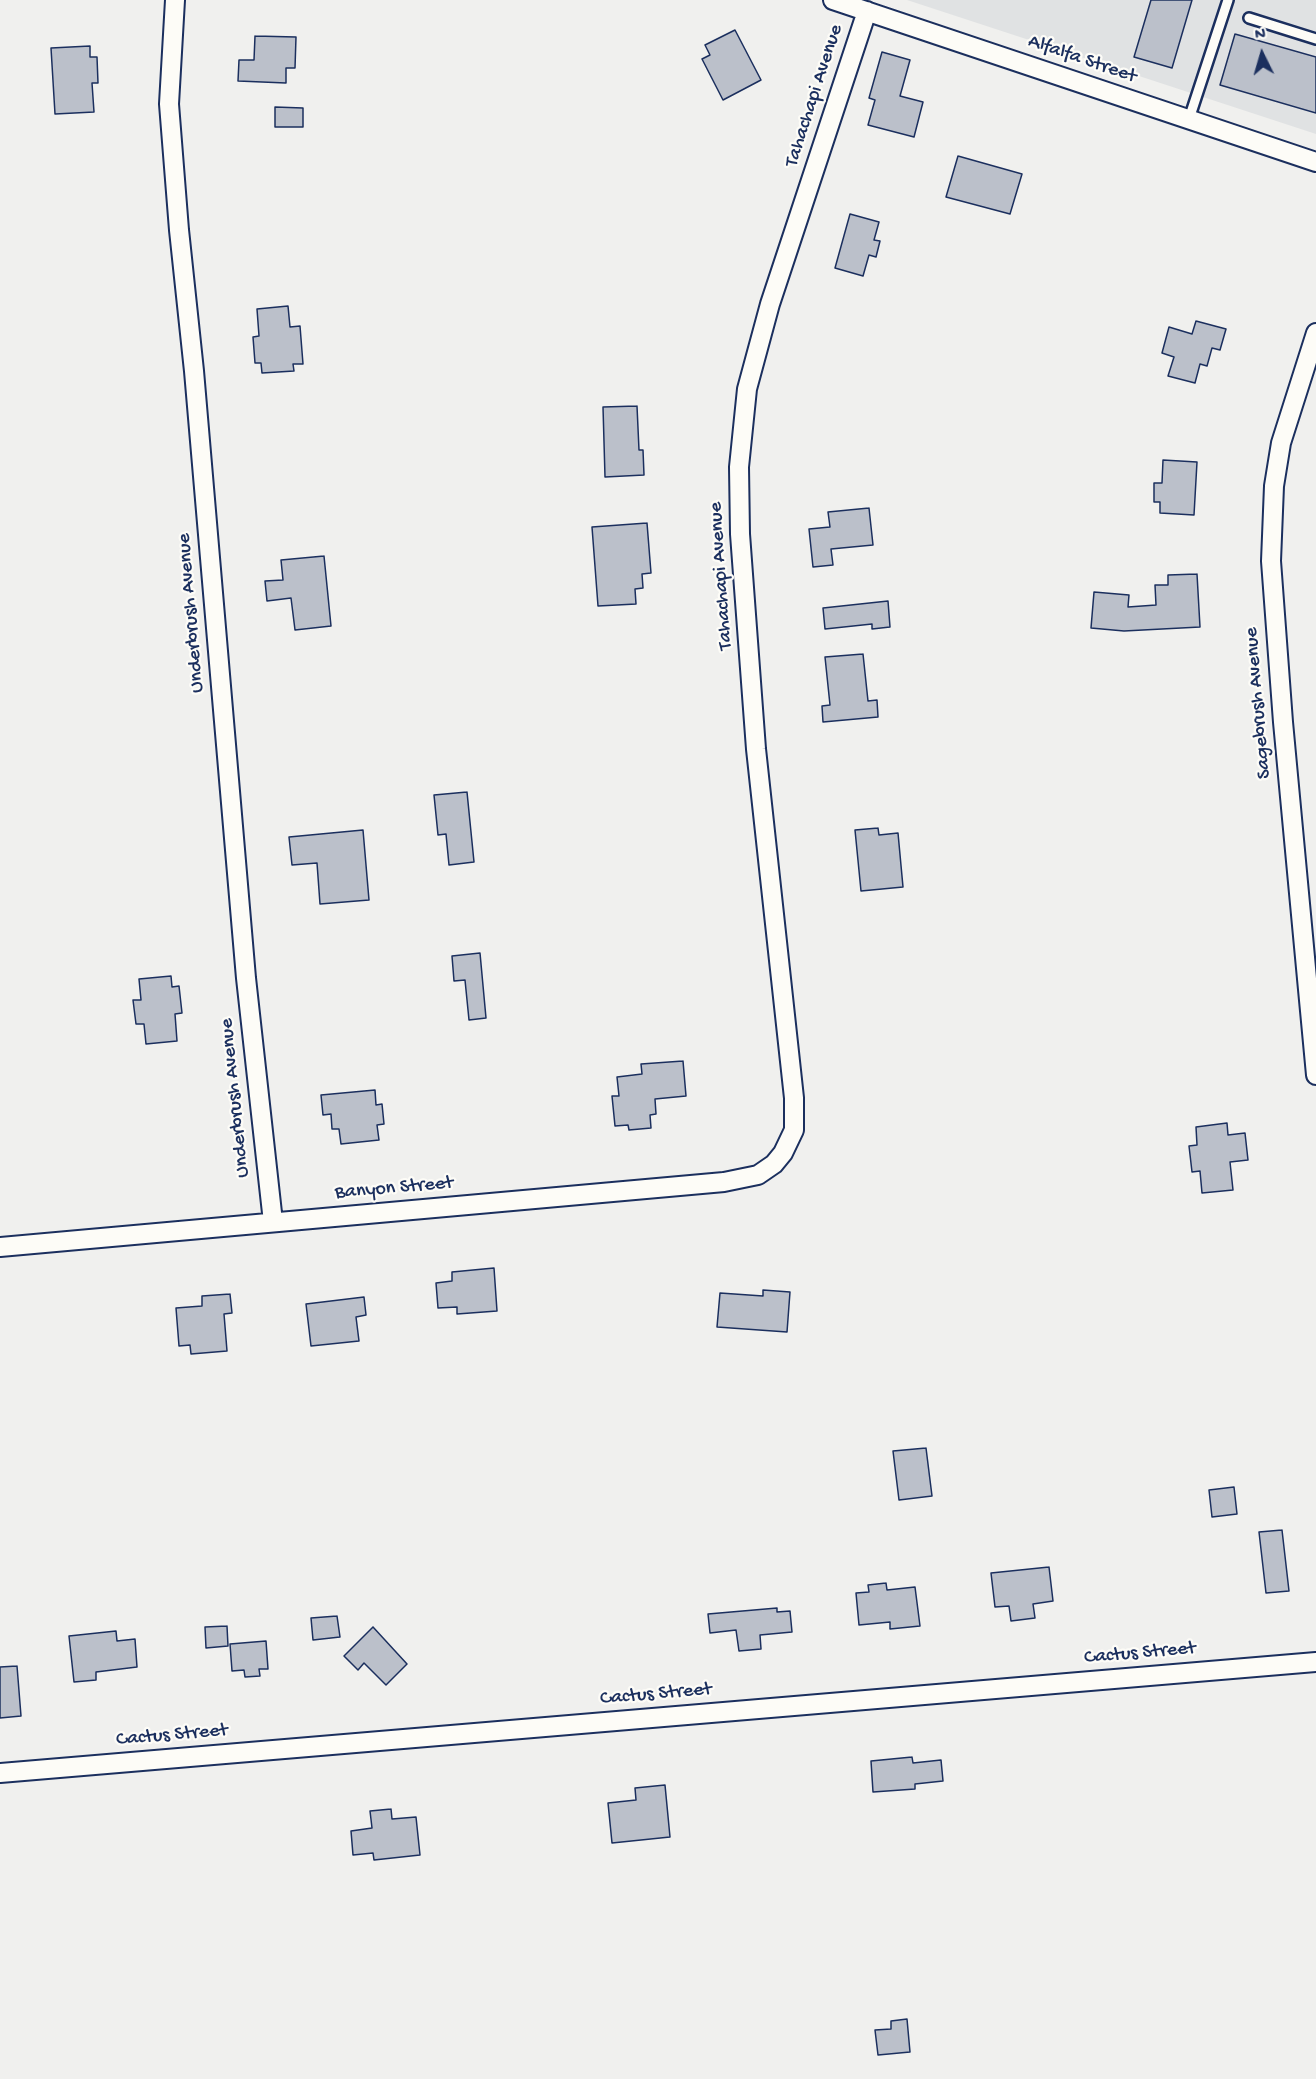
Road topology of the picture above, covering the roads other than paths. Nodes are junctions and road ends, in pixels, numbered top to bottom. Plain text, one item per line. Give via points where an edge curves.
1 (175, 0) edge
2 (833, 0) edge
3 (1228, 0) edge
4 (867, 11) junction
5 (1249, 18) dead end
6 (1316, 39) edge
7 (1189, 119) junction
8 (1316, 162) edge
9 (1316, 333) edge
10 (1316, 1076) edge
11 (783, 1153) joint
12 (273, 1222) junction
13 (0, 1247) edge
14 (1316, 1662) edge
15 (0, 1773) edge

1 - 12 street, Underbrush Avenue via 169,104 179,230 246,978
2 - 4 street, Alfalfa Street
3 - 7 lane
4 - 7 street, Alfalfa Street
4 - 11 street, Tahachapi Avenue via 770,304 747,389 739,467 740,534 756,749 794,1098 794,1130
5 - 6 lane
7 - 8 street, Alfalfa Street
9 - 10 street, Sagebrush Avenue via 1281,443 1274,486 1271,561
11 - 12 street, Banyon Street via 758,1175 724,1182
12 - 13 street, Banyon Street
14 - 15 street, Cactus Street

